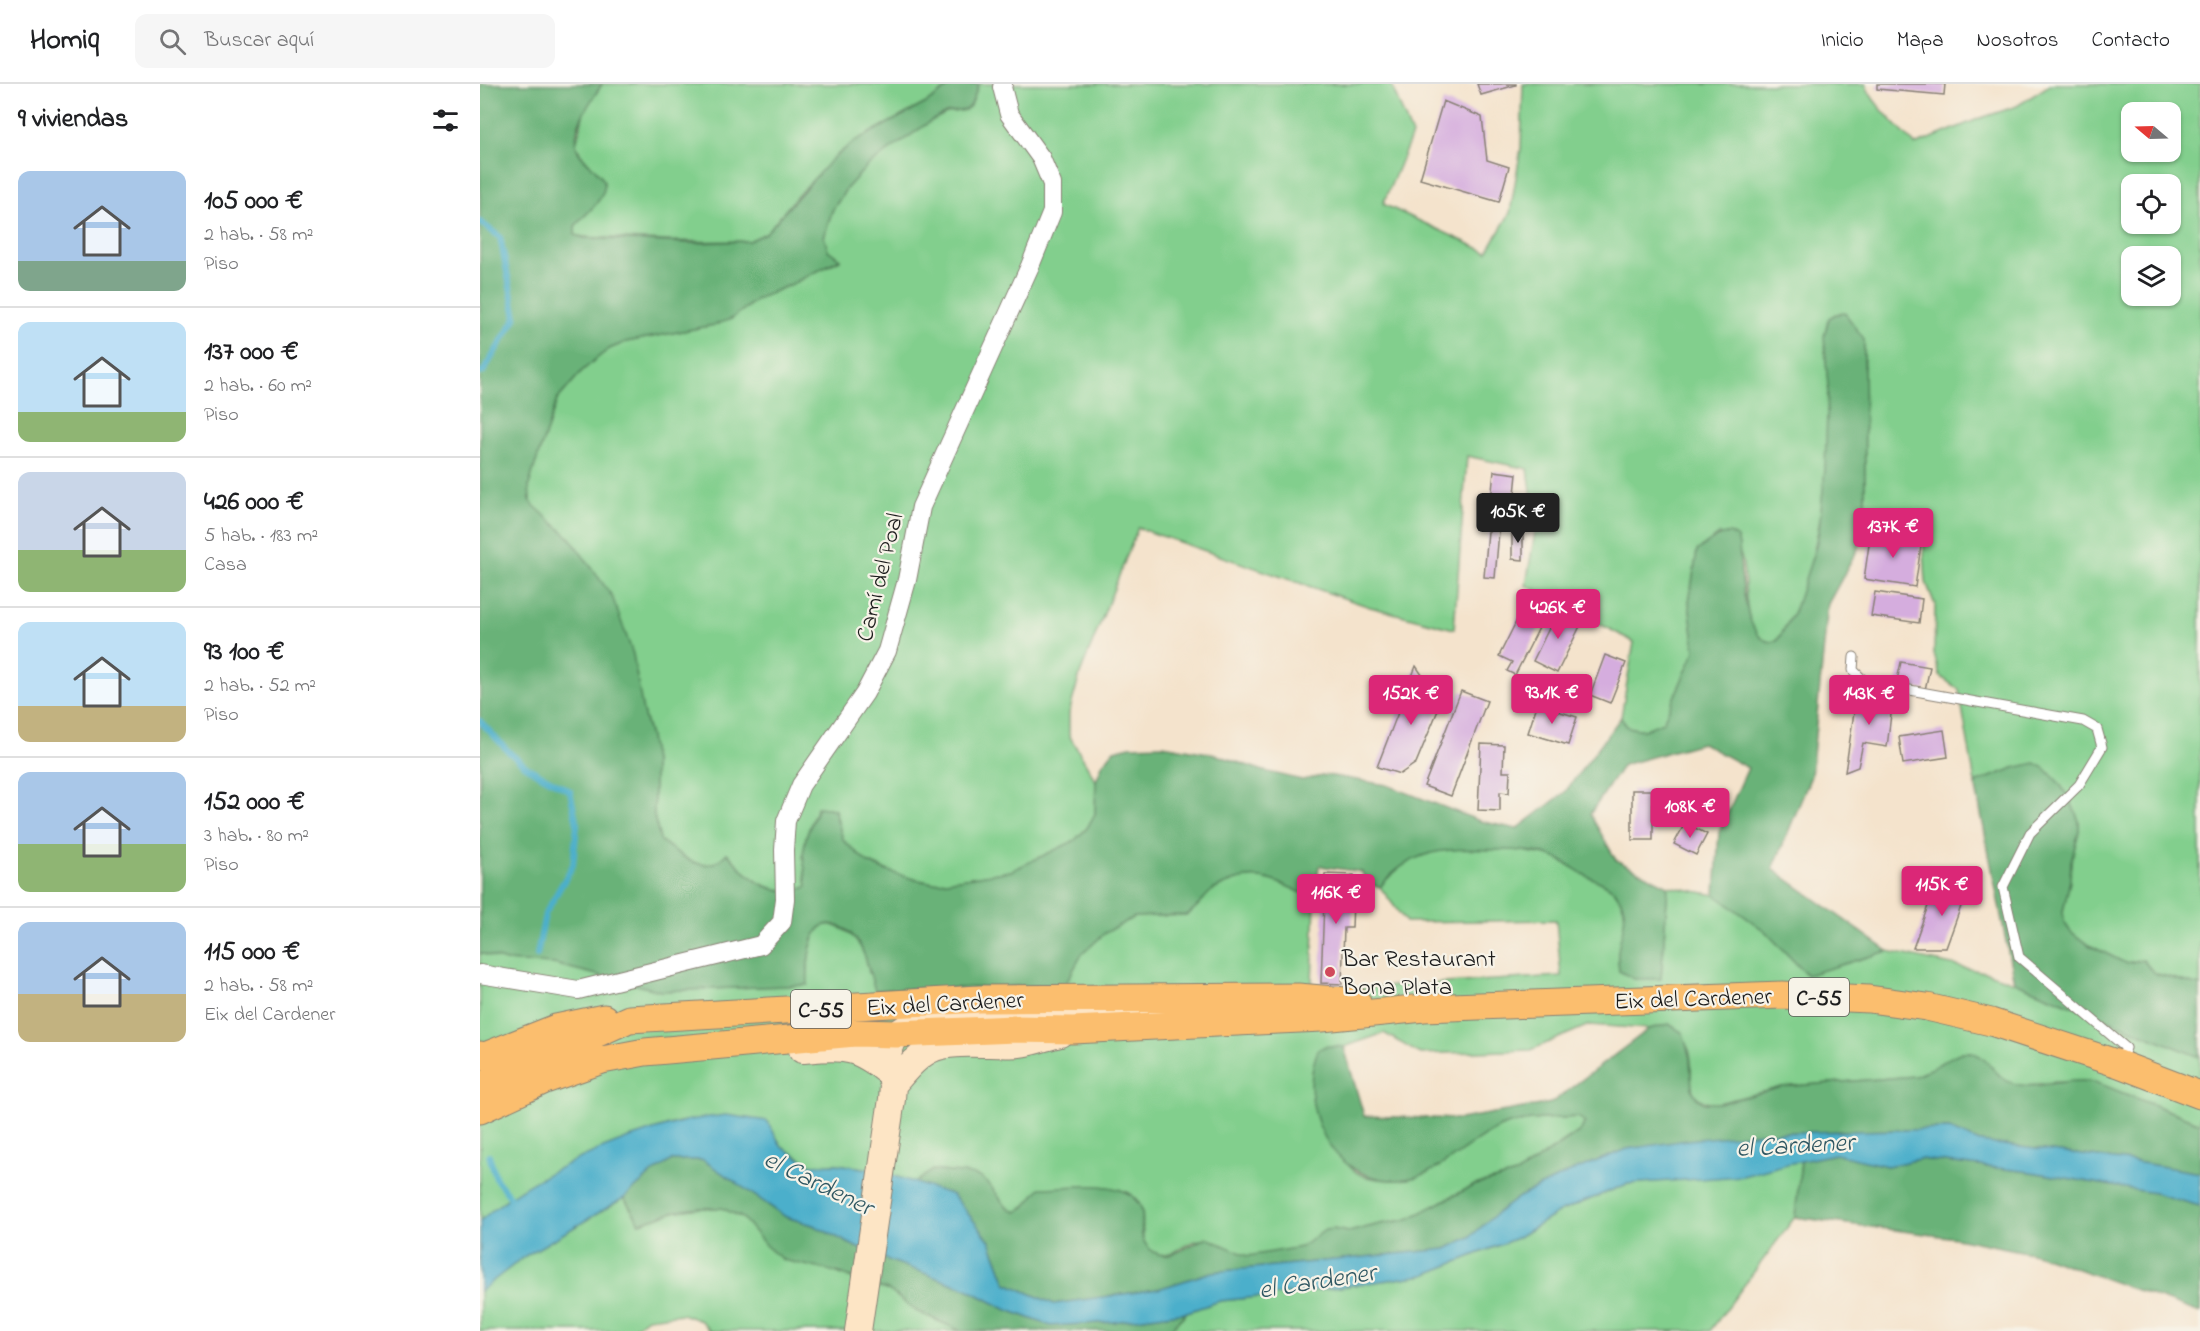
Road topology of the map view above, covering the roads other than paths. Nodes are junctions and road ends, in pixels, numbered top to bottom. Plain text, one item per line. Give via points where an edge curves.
1 (1003, 84) edge
2 (1854, 657) dead end
3 (480, 975) edge
4 (1175, 998) junction
5 (1424, 1008) junction
6 (706, 1016) junction
7 (629, 1019) junction
8 (1073, 1030) junction
9 (896, 1034) junction
10 (748, 1043) junction
11 (480, 1056) edge
12 (2119, 1064) junction
13 (895, 1083) junction
14 (480, 1086) edge
15 (2200, 1095) edge
16 (480, 1110) edge
17 (859, 1327) edge

1 - 3 street, Camí del Poal via 1009,114 1041,158 1052,184 1052,212 921,507 907,580 887,651 865,693 801,785 786,821 782,922 762,945 578,990
2 - 12 lane via 1853,670 1865,682 2083,721 2097,729 2102,747 2085,776 2030,833 2003,887 2019,957 2126,1048
4 - 5 main road, Eix del Cardener / C-55 via 1298,997
4 - 6 main road, Eix del Cardener / C-55 via 980,999
4 - 9 street via 1143,1011 1110,1015 973,1015 918,1020
5 - 8 main road, Eix del Cardener / C-55 via 1322,1018
5 - 12 main road, Eix del Cardener / C-55 via 1782,995 1869,999 1991,1022
6 - 7 main road, Eix del Cardener / C-55
6 - 9 street via 759,1024 853,1019 888,1025
7 - 11 main road via 602,1018 556,1028
7 - 14 main road, Eix del Cardener / C-55
8 - 9 main road, C-55
8 - 13 street via 1022,1044 946,1044 922,1056
9 - 10 main road, C-55 via 855,1033
9 - 13 street via 904,1050
10 - 13 street via 801,1050 858,1051 871,1058
10 - 16 main road, C-55 via 602,1060 545,1080
12 - 15 main road, Eix del Cardener / C-55
13 - 17 street

